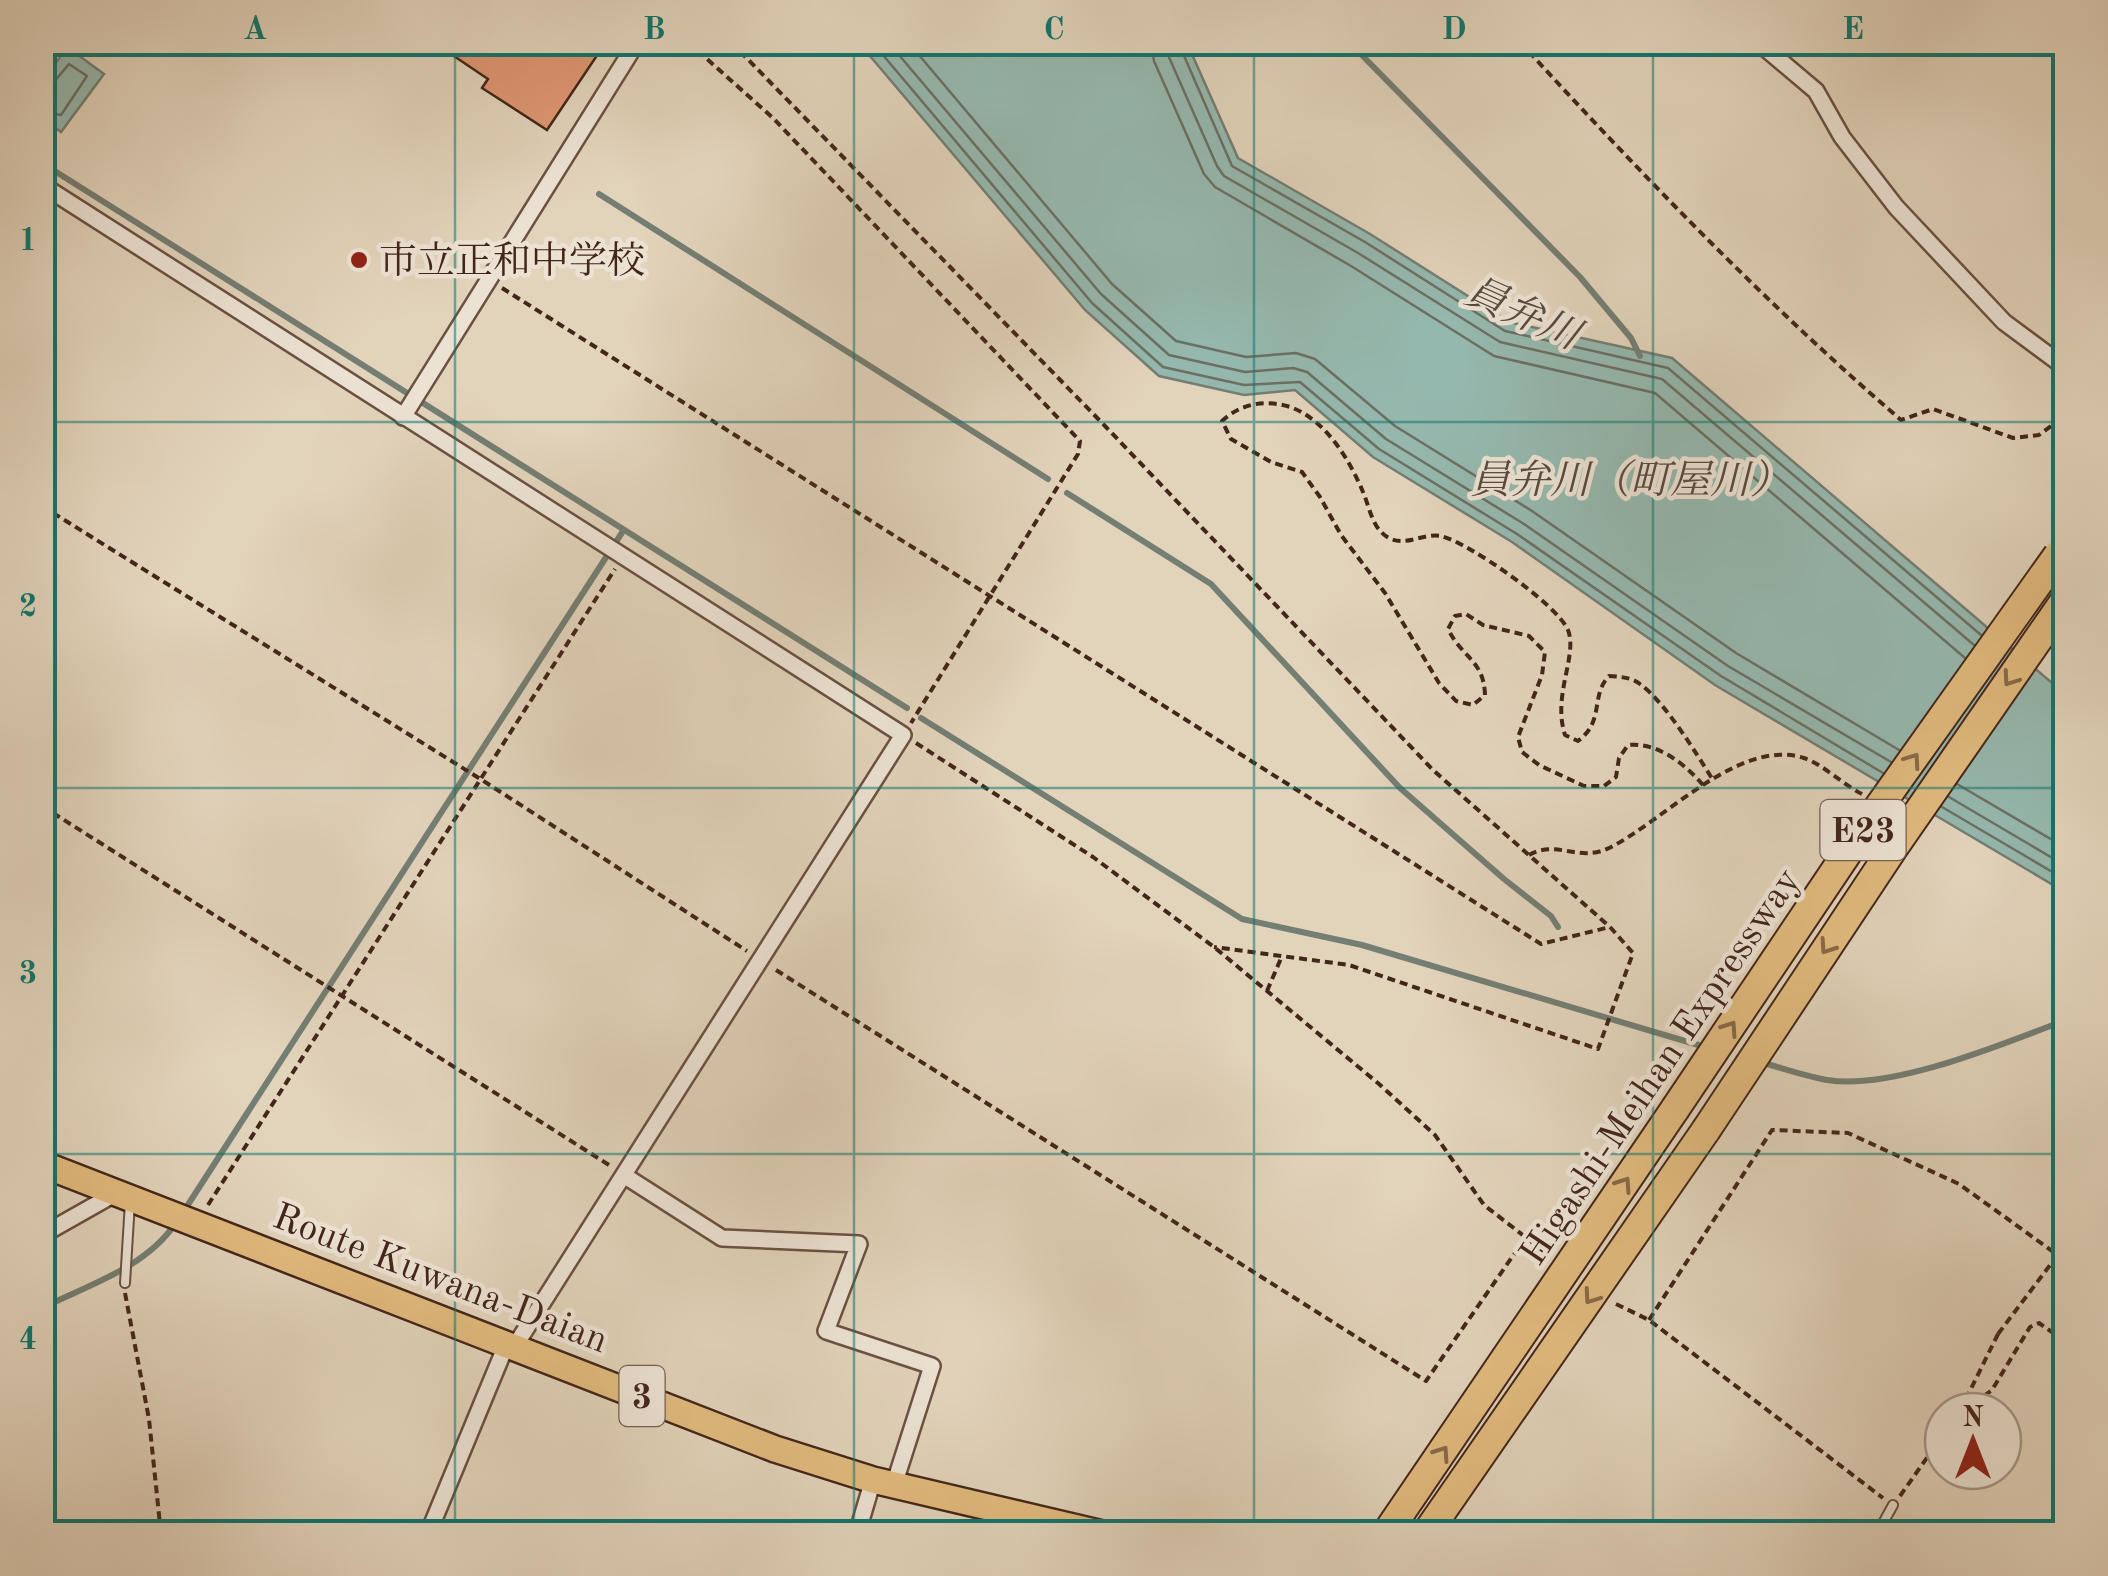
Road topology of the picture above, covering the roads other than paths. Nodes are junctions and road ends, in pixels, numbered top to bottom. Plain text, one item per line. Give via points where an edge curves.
1 (637, 42) edge
2 (1758, 42) edge
3 (42, 185) edge
4 (2066, 368) edge
5 (406, 412) junction
6 (2062, 549) edge
7 (2066, 598) edge
8 (42, 1164) edge
9 (625, 1176) junction
10 (124, 1195) junction
11 (42, 1236) edge
12 (124, 1283) road end
13 (511, 1344) junction
14 (884, 1482) junction
15 (1893, 1505) road end
16 (428, 1534) edge
17 (858, 1534) edge
18 (1103, 1534) edge
19 (1386, 1534) edge
20 (1426, 1534) edge
21 (1877, 1534) edge

1 - 5 street
2 - 4 street via 1816,91 1896,208 2004,322
3 - 5 street
5 - 9 street via 903,735
19 -> 6 highway, Higashi-Meihan Expressway / E23, bridge via 1866,825
7 -> 20 highway, Higashi-Meihan Expressway / E23, bridge
8 - 10 main road, Route Kuwana-Daian / 3
9 - 13 street
9 - 14 street via 722,1238 860,1244 826,1331 932,1366
10 - 11 street
10 - 12 lane
10 - 13 main road, Route Kuwana-Daian / 3
13 - 14 main road, Route Kuwana-Daian / 3 via 775,1448
13 - 16 street
14 - 17 street
14 - 18 main road, Route Kuwana-Daian / 3
15 - 21 lane

